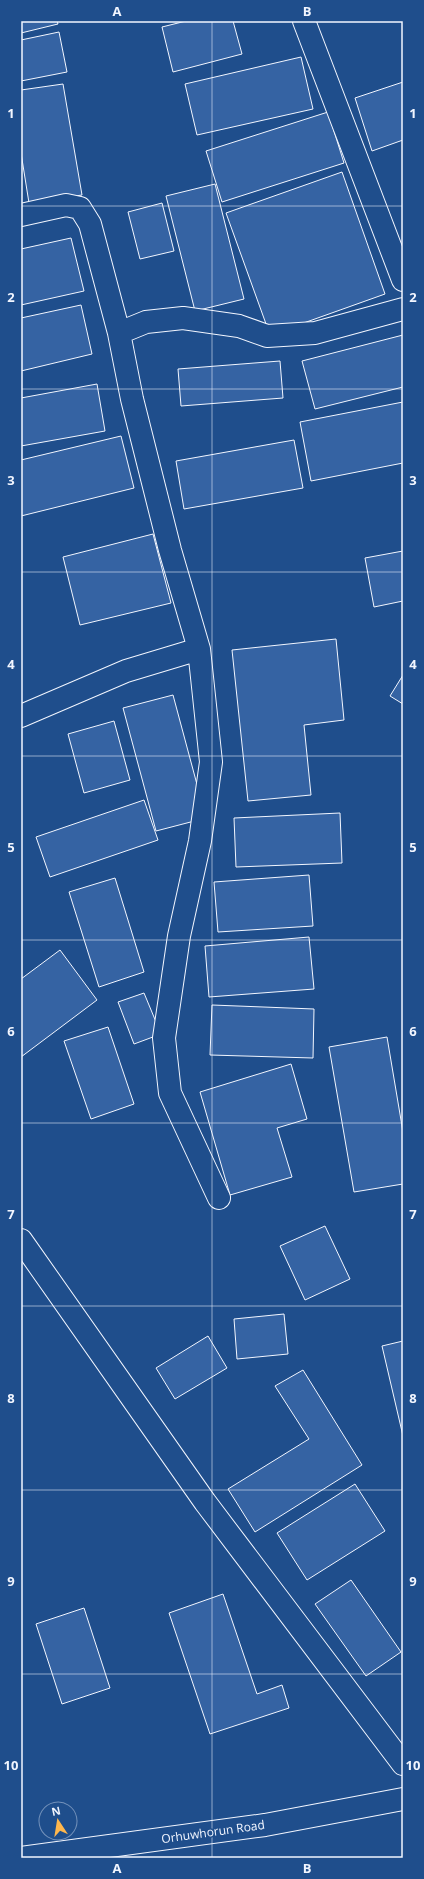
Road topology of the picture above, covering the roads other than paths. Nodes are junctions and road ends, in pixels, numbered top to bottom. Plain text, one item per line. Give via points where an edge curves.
1 (304, 21) edge
2 (21, 215) edge
3 (403, 280) edge
4 (403, 309) edge
5 (119, 332) junction
6 (199, 649) junction
7 (21, 716) edge
8 (219, 1198) dead end
9 (21, 1240) edge
10 (403, 1764) edge
11 (403, 1799) edge
12 (55, 1856) edge
13 (21, 1858) edge

1 - 3 street
2 - 5 street via 66,205 80,208 90,224
4 - 5 street via 315,333 267,336 239,326 183,318 146,322
5 - 6 street via 132,399
6 - 7 street via 126,671
6 - 8 street via 211,762 200,841 179,936 164,1038 170,1093
9 - 10 street via 205,1502
11 - 12 street, Orhuwhorun Road via 265,1825
12 - 13 street, Orhuwhorun Road

